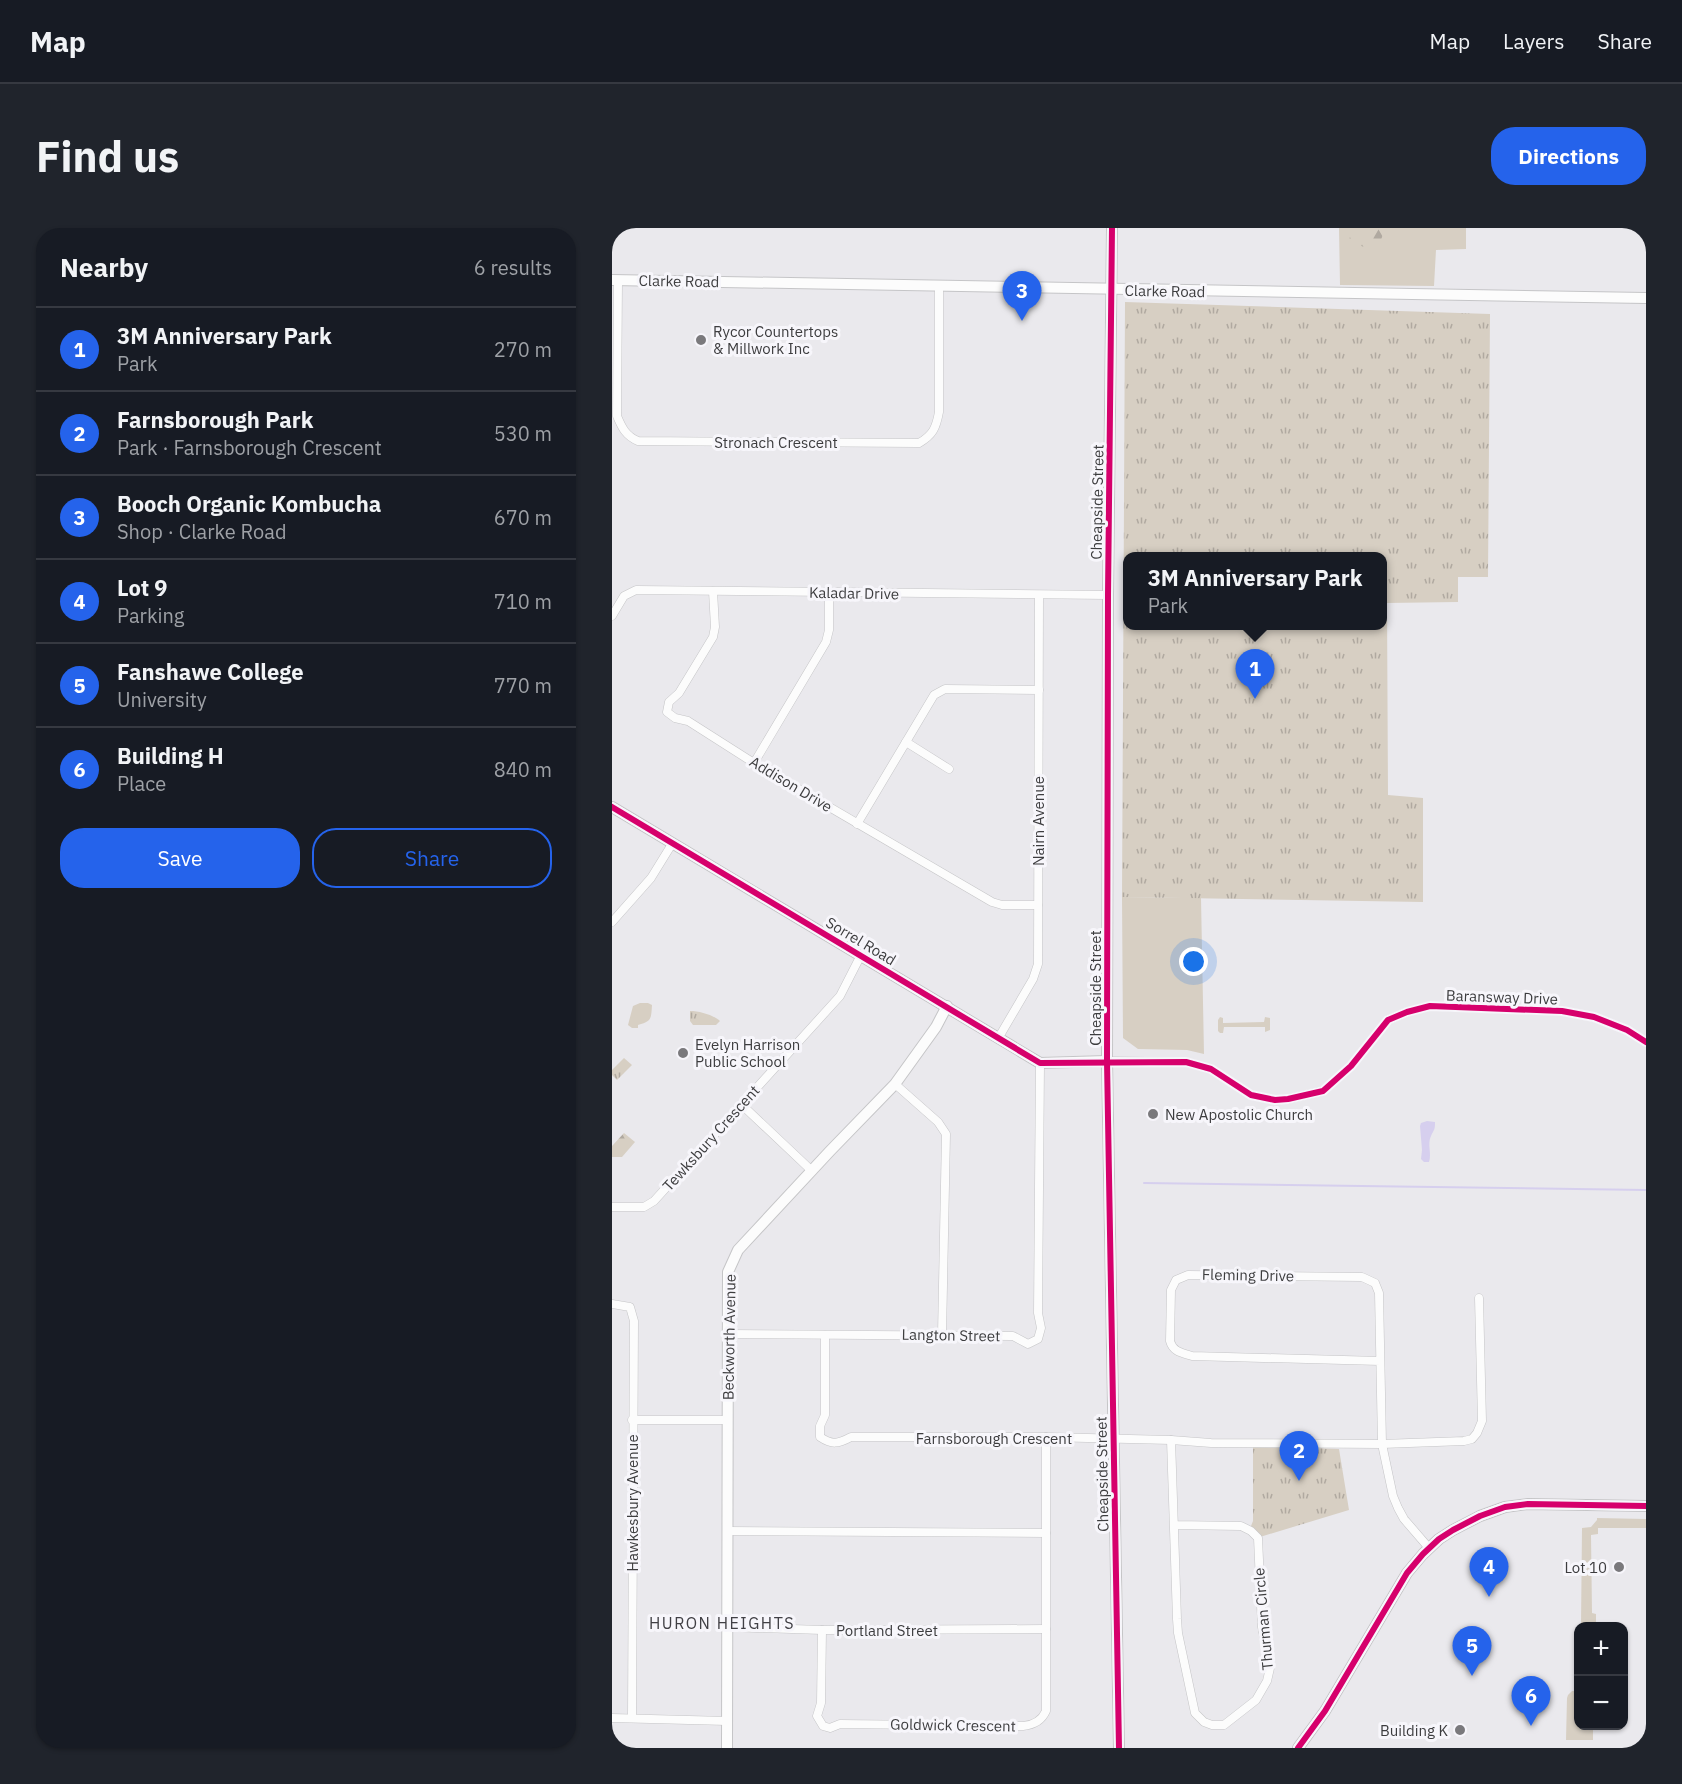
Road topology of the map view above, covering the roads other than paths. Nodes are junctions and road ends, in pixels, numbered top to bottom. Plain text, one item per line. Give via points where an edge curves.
1 (1112, 228) edge
2 (615, 280) edge
3 (939, 287) junction
4 (1112, 290) junction
5 (1646, 298) edge
6 (713, 591) junction
7 (829, 593) junction
8 (1039, 595) junction
9 (1108, 595) junction
10 (612, 616) edge
11 (1038, 690) junction
12 (906, 742) junction
13 (754, 763) junction
14 (949, 769) dead end
15 (612, 807) edge
16 (857, 824) junction
17 (672, 844) junction
18 (1038, 905) junction
19 (612, 922) edge
20 (861, 955) junction
21 (947, 1006) junction
22 (999, 1038) junction
23 (1646, 1042) edge
24 (1107, 1061) junction
25 (1040, 1063) junction
26 (895, 1084) junction
27 (742, 1105) junction
28 (812, 1171) junction
29 (612, 1207) edge
30 (1479, 1298) dead end
31 (612, 1304) edge
32 (728, 1334) junction
33 (825, 1335) junction
34 (942, 1335) junction
35 (1380, 1361) junction
36 (632, 1420) junction
37 (728, 1420) junction
38 (1046, 1437) junction
39 (1113, 1439) junction
40 (1172, 1440) junction
41 (1382, 1444) junction
42 (1646, 1506) edge
43 (1174, 1525) junction
44 (727, 1531) junction
45 (1046, 1533) junction
46 (1429, 1548) junction
47 (727, 1627) junction
48 (1046, 1629) junction
49 (822, 1630) junction
50 (612, 1718) edge
51 (632, 1718) junction
52 (727, 1721) junction
53 (727, 1748) edge
54 (1119, 1748) edge
55 (1298, 1748) edge

1 - 4 street, Cheapside Street
2 - 3 street, Clarke Road
2 - 3 street, Stronach Crescent via 617,416 629,437 638,441 919,443 929,438 937,426 939,412
3 - 4 street, Clarke Road
4 - 5 street, Clarke Road
4 - 9 street, Cheapside Street
6 - 7 street, Kaladar Drive
6 - 10 street, Kaladar Drive via 636,590 624,596
6 - 13 street, Addison Drive via 713,638 679,693 669,702 668,712
7 - 8 street, Kaladar Drive
7 - 13 street via 826,642
8 - 9 street, Kaladar Drive
8 - 11 street, Nairn Avenue
9 - 24 street, Cheapside Street
11 - 12 street via 945,688 934,695
11 - 18 street, Nairn Avenue
12 - 14 street
12 - 16 street
13 - 16 street, Addison Drive
15 - 17 street, Sorrel Road
16 - 18 street, Addison Drive via 992,902
17 - 19 street via 651,878
17 - 20 street, Sorrel Road
18 - 22 street, Nairn Avenue via 1038,964
20 - 21 street, Sorrel Road
20 - 27 street, Tewksbury Crescent via 840,996
21 - 22 street, Sorrel Road
21 - 26 street, Beckworth Avenue via 936,1028
22 - 25 street, Sorrel Road
23 - 24 street, Baransway Drive via 1594,1017 1562,1011 1430,1006 1388,1020 1351,1066 1323,1091 1275,1100 1251,1095 1211,1070 1186,1062
24 - 25 street
24 - 39 street, Cheapside Street
25 - 34 street, Langton Street via 1038,1339 1028,1344 1013,1336
26 - 28 street, Beckworth Avenue
26 - 34 street via 946,1134
27 - 28 street
27 - 29 street, Tewksbury Crescent via 654,1201 644,1207
28 - 32 street, Beckworth Avenue via 732,1261 728,1272
30 - 41 street, Farnsborough Crescent via 1482,1421 1477,1433 1464,1441
31 - 36 street, Hawkesbury Avenue via 630,1307 634,1320
32 - 33 street, Langton Street
32 - 37 street, Beckworth Avenue
33 - 34 street, Langton Street
33 - 38 street, Farnsborough Crescent via 825,1415 820,1437 830,1443 851,1437
35 - 35 street, Fleming Drive via 1379,1293 1375,1283 1362,1277 1188,1275 1176,1280 1171,1290 1170,1341 1179,1352 1192,1356
35 - 41 street, Fleming Drive
36 - 37 street
36 - 51 street, Hawkesbury Avenue
37 - 44 street, Beckworth Avenue
38 - 39 street, Farnsborough Crescent
38 - 45 street, Goldwick Crescent
39 - 40 street, Farnsborough Crescent
39 - 54 street, Cheapside Street
40 - 41 street, Farnsborough Crescent
40 - 43 street, Thurman Circle
41 - 46 street, Fleming Drive via 1398,1508
42 - 46 street via 1505,1507 1453,1530
43 - 43 street, Thurman Circle via 1178,1633 1195,1713 1204,1722 1224,1725 1256,1700 1270,1668 1261,1616 1258,1538 1241,1526
44 - 45 street
44 - 47 street, Beckworth Avenue
45 - 48 street, Goldwick Crescent
46 - 55 street via 1407,1573
47 - 49 street, Portland Street
47 - 52 street, Beckworth Avenue
48 - 49 street, Portland Street
48 - 49 street, Goldwick Crescent via 1046,1711 1030,1725 840,1724 830,1728 823,1726 817,1716 821,1703
50 - 51 street
51 - 52 street
52 - 53 street, Beckworth Avenue

